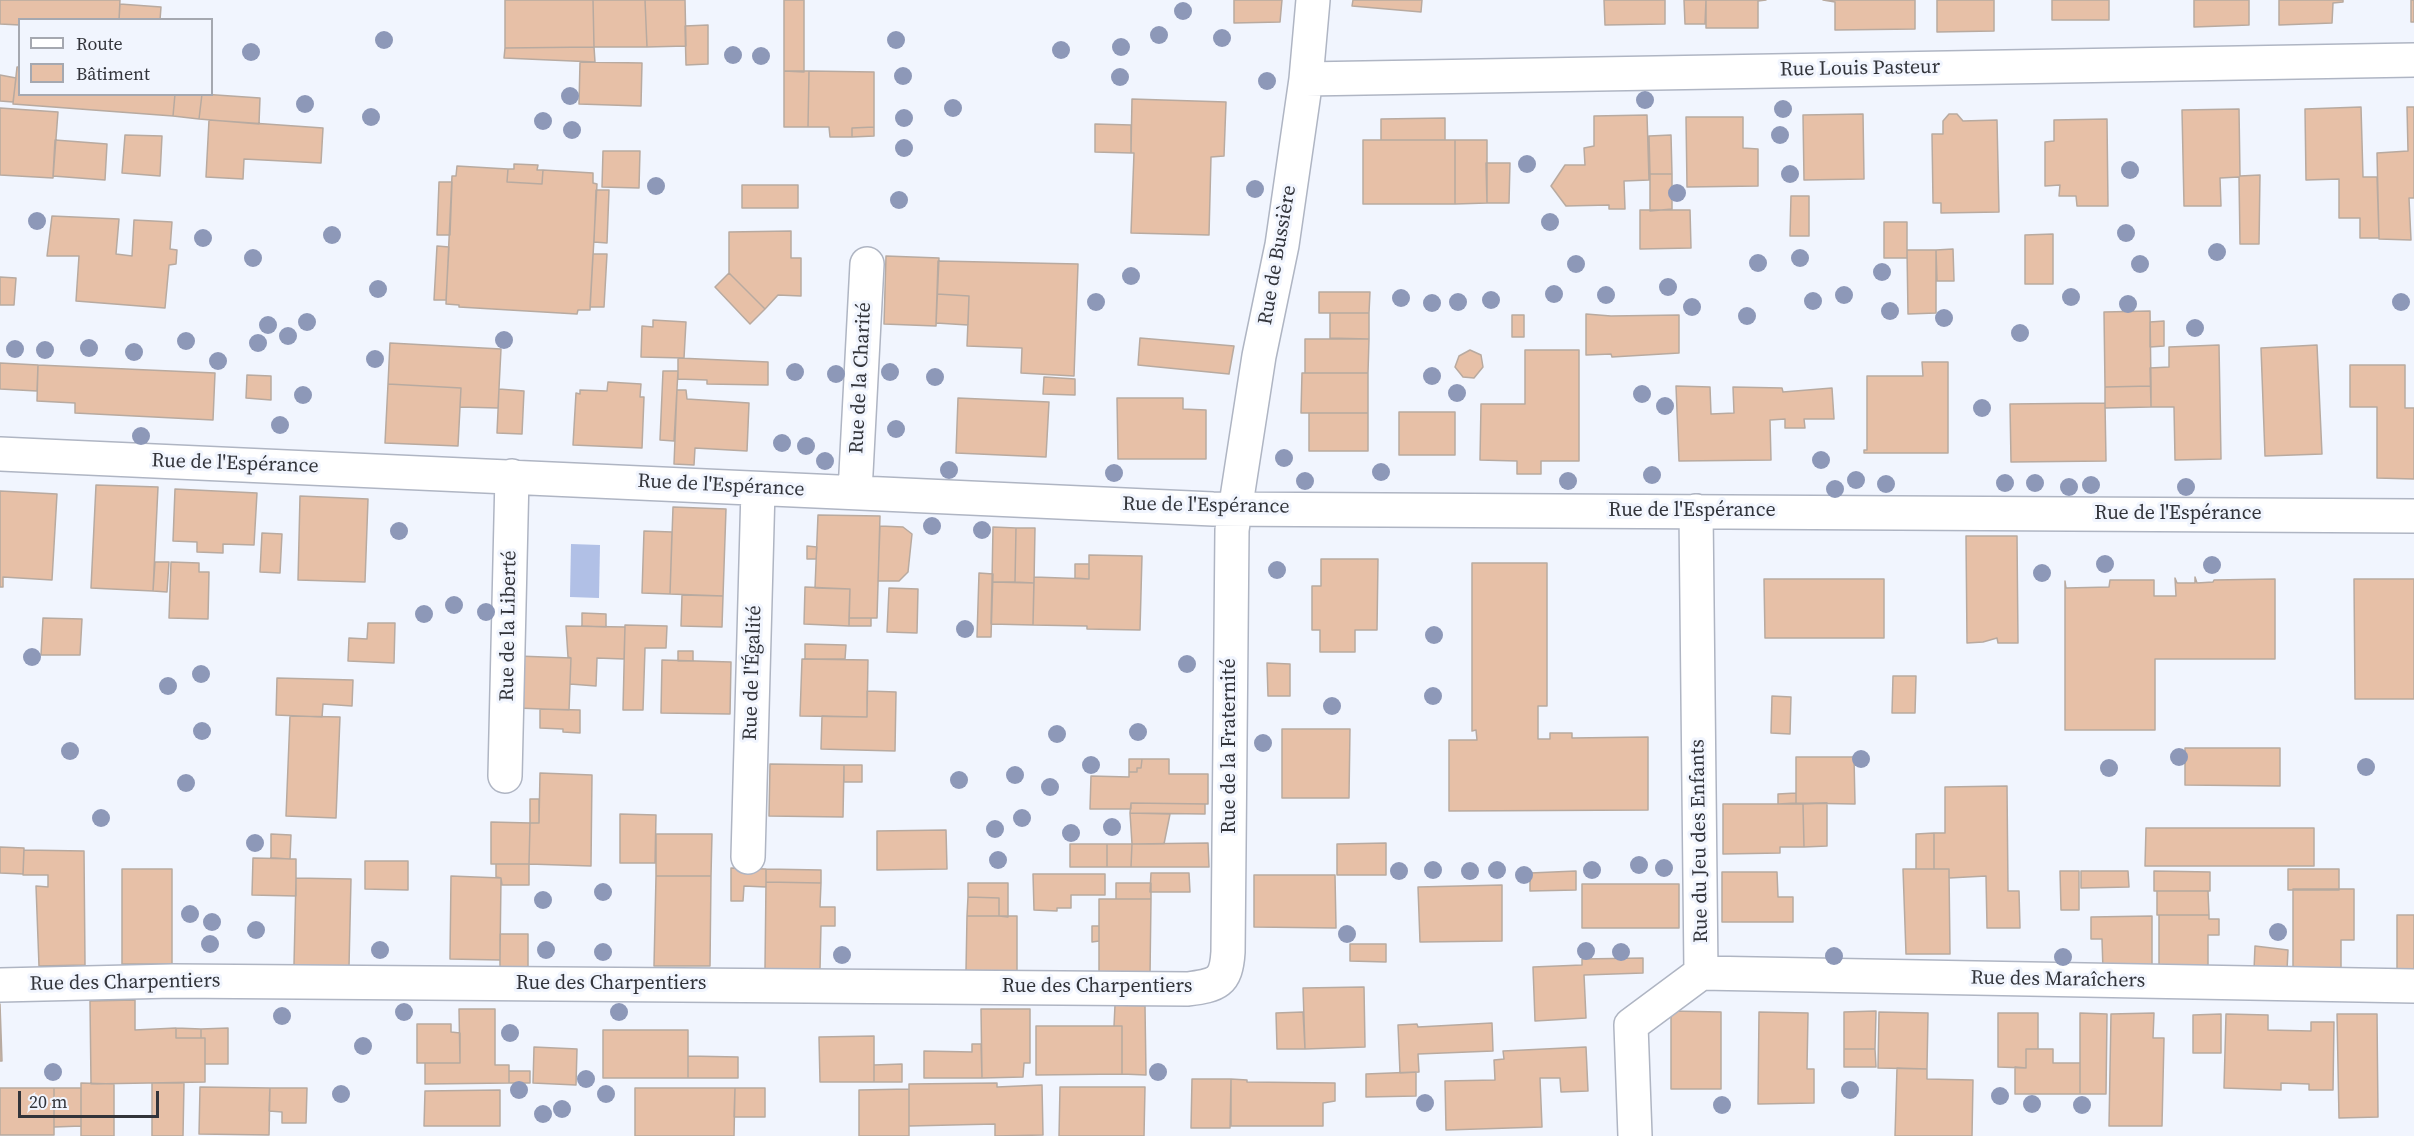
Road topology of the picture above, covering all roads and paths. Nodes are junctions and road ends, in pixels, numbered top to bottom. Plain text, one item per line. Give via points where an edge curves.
1 (1313, 0) edge
2 (2414, 60) edge
3 (1306, 79) junction
4 (867, 264) dead end
5 (0, 454) edge
6 (512, 476) junction
7 (758, 489) junction
8 (855, 492) junction
9 (1234, 509) junction
10 (1696, 511) junction
11 (2414, 516) edge
12 (505, 776) dead end
13 (748, 857) dead end
14 (1701, 973) junction
15 (1221, 981) joint
16 (0, 985) edge
17 (2414, 986) edge
18 (1635, 1136) edge

1 - 3 street, Rue de Bussière
2 - 3 street, Rue Louis Pasteur
3 - 9 street, Rue de Bussière via 1282,245
4 - 8 street, Rue de la Charité
5 - 6 street, Rue de l'Espérance
6 - 7 street, Rue de l'Espérance
6 - 12 street, Rue de la Liberté
7 - 8 street, Rue de l'Espérance
7 - 13 street, Rue de l'Égalité
8 - 9 street, Rue de l'Espérance
9 - 10 street, Rue de l'Espérance
9 - 15 street, Rue de la Fraternité via 1228,952 1227,969
10 - 11 street, Rue de l'Espérance
10 - 14 street, Rue du Jeu des Enfants
14 - 17 street, Rue des Maraîchers
14 - 18 street via 1631,1025
15 - 16 street, Rue des Charpentiers via 1188,989 173,981

